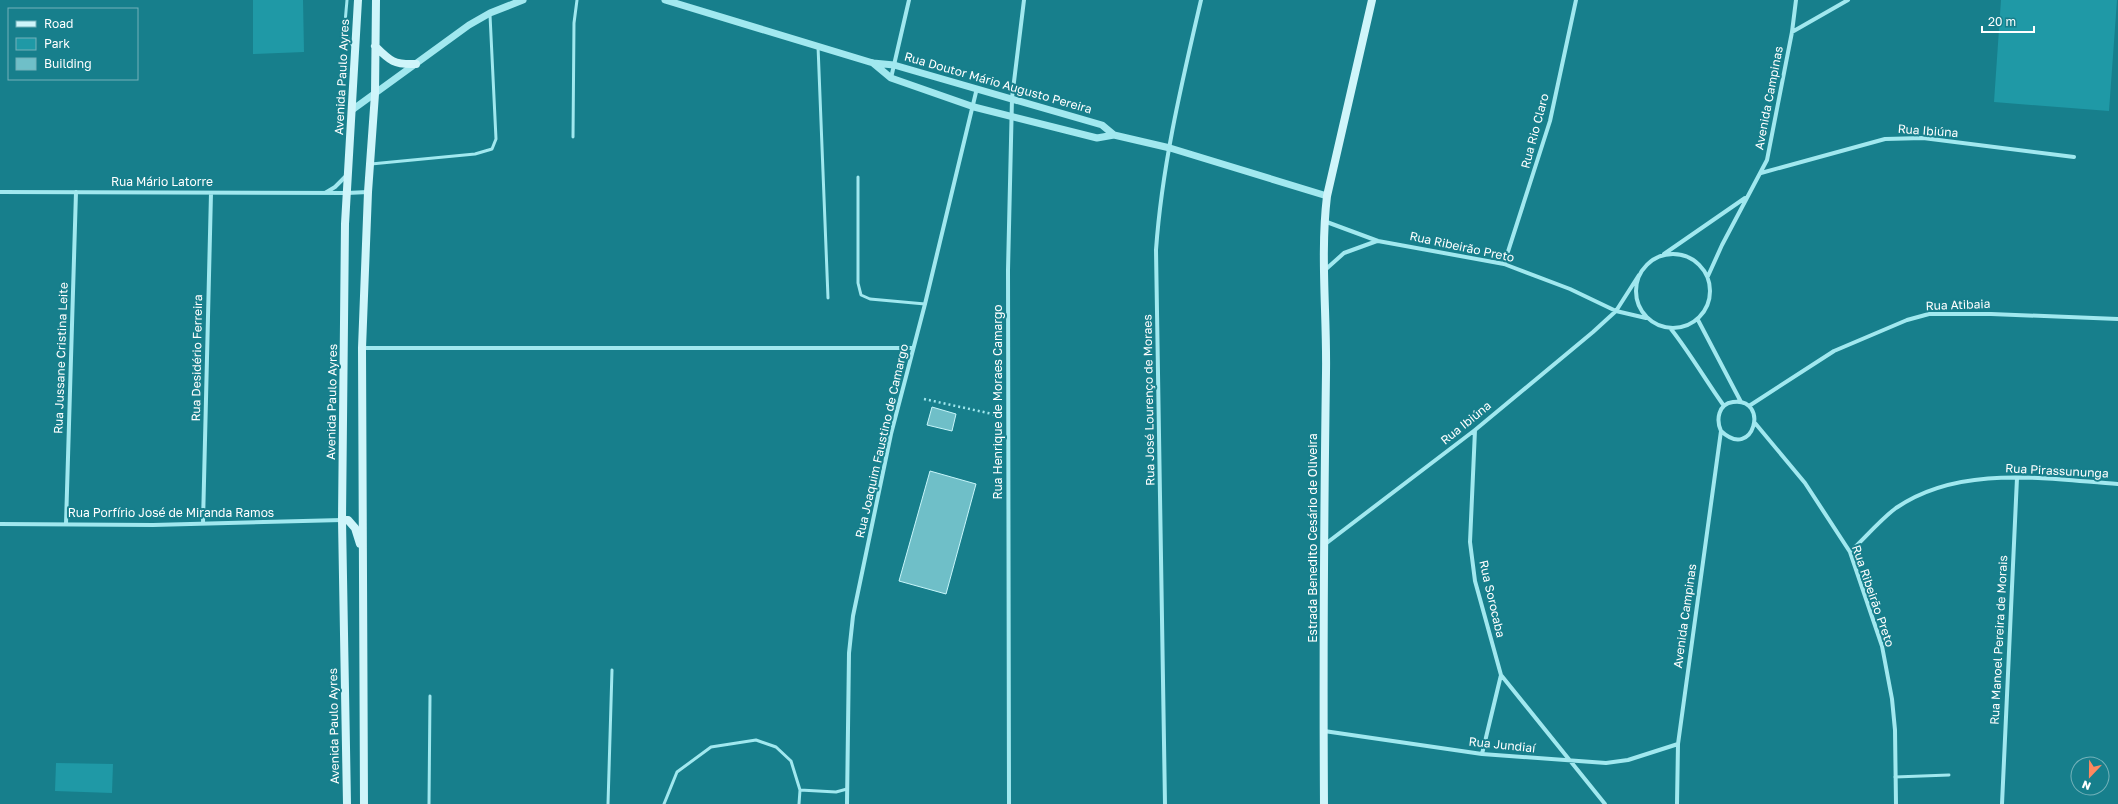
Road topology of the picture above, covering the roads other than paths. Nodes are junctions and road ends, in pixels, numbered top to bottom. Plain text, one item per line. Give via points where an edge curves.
1 (347, 0) edge
2 (358, 0) edge
3 (376, 0) edge
4 (523, 0) edge
5 (577, 0) edge
6 (665, 0) edge
7 (909, 0) edge
8 (1024, 0) edge
9 (1201, 0) edge
10 (1372, 0) edge
11 (1576, 0) edge
12 (1796, 0) edge
13 (1848, 0) edge
14 (490, 13) junction
15 (1792, 32) junction
16 (375, 46) junction
17 (818, 46) junction
18 (355, 49) junction
19 (873, 63) junction
20 (416, 64) junction
21 (894, 65) junction
22 (891, 78) junction
23 (977, 88) junction
24 (375, 94) junction
25 (1012, 98) junction
26 (974, 107) junction
27 (352, 110) junction
28 (1011, 116) junction
29 (1114, 135) junction
30 (573, 137) dead end
31 (1170, 148) junction
32 (2074, 157) dead end
33 (371, 164) junction
34 (1761, 173) junction
35 (348, 174) junction
36 (858, 177) dead end
37 (0, 192) edge
38 (76, 192) junction
39 (211, 192) junction
40 (368, 192) junction
41 (324, 193) junction
42 (347, 193) junction
43 (1328, 196) junction
44 (1747, 196) junction
45 (1324, 221) junction
46 (1378, 241) junction
47 (1663, 255) junction
48 (1504, 264) junction
49 (1323, 272) junction
50 (1639, 275) junction
51 (1708, 276) junction
52 (828, 298) dead end
53 (925, 304) junction
54 (1616, 311) junction
55 (1646, 318) junction
56 (2118, 319) edge
57 (1698, 320) junction
58 (1671, 329) junction
59 (362, 348) junction
60 (913, 348) junction
61 (1741, 402) junction
62 (1724, 406) junction
63 (1749, 406) junction
64 (1755, 423) junction
65 (1474, 430) junction
66 (1720, 431) junction
67 (2017, 478) junction
68 (2118, 484) edge
69 (342, 520) junction
70 (203, 523) junction
71 (0, 524) edge
72 (66, 524) junction
73 (1324, 546) junction
74 (1850, 552) junction
75 (364, 565) junction
76 (612, 670) dead end
77 (1501, 675) junction
78 (430, 696) dead end
79 (1324, 732) junction
80 (1678, 744) junction
81 (1482, 754) junction
82 (1570, 761) junction
83 (1895, 776) junction
84 (1949, 776) dead end
85 (847, 789) junction
86 (800, 790) junction
87 (347, 804) edge
88 (364, 804) edge
89 (429, 804) edge
90 (608, 804) edge
91 (664, 804) edge
92 (799, 804) edge
93 (847, 804) edge
94 (1009, 804) edge
95 (1165, 804) edge
96 (1324, 804) edge
97 (1605, 804) edge
98 (1677, 804) edge
99 (1896, 804) edge
100 (2002, 804) edge

1 - 18 lane via 345,34
2 - 18 main road, Avenida Paulo Ayres
3 - 16 main road
4 - 14 street
5 - 30 lane via 574,23
6 - 17 street, Rua Doutor Mário Augusto Pereira
7 - 21 street
8 - 25 street, Rua Henrique de Moraes Camargo
9 - 31 street, Rua José Lourenço de Moraes
10 - 43 main road, Estrada Benedito Cesário de Oliveira
11 - 48 street, Rua Rio Claro via 1550,120
12 - 15 street, Avenida Campinas
13 - 15 street
14 - 20 street via 469,25
14 - 33 lane via 496,139 492,149 475,154
15 - 34 street, Avenida Campinas via 1769,148
16 - 20 main road via 397,64
16 - 24 main road
17 - 19 street, Rua Doutor Mário Augusto Pereira
17 - 52 lane
18 - 27 main road, Avenida Paulo Ayres
19 - 21 street, Rua Doutor Mário Augusto Pereira
19 - 22 street, Rua Doutor Mário Augusto Pereira
20 - 24 street
21 - 22 street
21 - 23 street, Rua Doutor Mário Augusto Pereira
22 - 26 street, Rua Doutor Mário Augusto Pereira
23 - 25 street, Rua Doutor Mário Augusto Pereira
23 - 26 street, Rua Joaquim Faustino de Camargo
24 - 27 street
24 - 33 main road
25 - 28 street, Rua Henrique de Moraes Camargo
25 - 29 street, Rua Doutor Mário Augusto Pereira via 1102,125
26 - 28 street, Rua Doutor Mário Augusto Pereira
26 - 53 street, Rua Joaquim Faustino de Camargo
27 - 35 main road, Avenida Paulo Ayres
28 - 29 street, Rua Doutor Mário Augusto Pereira via 1097,138
28 - 94 street, Rua Henrique de Moraes Camargo via 1008,270
29 - 31 street, Rua Doutor Mário Augusto Pereira
31 - 43 street, Rua Doutor Mário Augusto Pereira
31 - 95 street, Rua José Lourenço de Moraes via 1159,205 1156,250
32 - 34 street, Rua Ibiúna via 1902,137 1877,141
33 - 40 main road
34 - 44 street, Avenida Campinas
35 - 41 street via 335,187
35 - 42 main road, Avenida Paulo Ayres
36 - 53 lane via 858,283 861,295 870,300
37 - 38 street, Rua Mário Latorre
38 - 39 street, Rua Mário Latorre
38 - 72 street, Rua Jussane Cristina Leite
39 - 41 street, Rua Mário Latorre
39 - 70 street, Rua Desidério Ferreira
40 - 42 street, Rua Mário Latorre
40 - 59 main road
41 - 42 street, Rua Mário Latorre
42 - 69 main road, Avenida Paulo Ayres
43 - 45 main road, Estrada Benedito Cesário de Oliveira
44 - 47 street, Avenida Campinas
44 - 51 street, Avenida Campinas
45 - 46 street, Rua Ribeirão Preto
45 - 49 main road, Estrada Benedito Cesário de Oliveira
46 - 48 street, Rua Ribeirão Preto
46 - 49 street via 1344,253
47 - 50 street via 1649,262
47 - 51 street via 1690,257 1701,265
48 - 54 street, Rua Ribeirão Preto via 1570,289
49 - 73 main road, Estrada Benedito Cesário de Oliveira via 1327,347
50 - 54 street, Rua Ibiúna
50 - 55 street via 1635,290 1638,305
51 - 57 street via 1711,292 1708,307
53 - 60 street, Rua Joaquim Faustino de Camargo
54 - 55 street
54 - 65 street, Rua Ibiúna
55 - 58 street via 1657,326
56 - 63 street, Rua Atibaia via 1929,314 1907,320 1834,351
57 - 58 street via 1685,327
57 - 61 street
58 - 62 street
59 - 60 street
59 - 75 main road
60 - 85 street, Rua Joaquim Faustino de Camargo via 891,434 853,616 849,653
61 - 62 street via 1732,402
61 - 63 street
62 - 66 street, Avenida Campinas via 1717,422
63 - 64 street via 1754,414
64 - 66 street via 1752,431 1745,437 1727,437
64 - 74 street, Rua Ribeirão Preto via 1805,483
65 - 73 street, Rua Ibiúna
65 - 77 street, Rua Sorocaba via 1470,542 1476,581
66 - 80 street, Avenida Campinas
67 - 68 street, Rua Pirassununga
67 - 74 street, Rua Pirassununga via 1968,480 1930,490 1896,509
67 - 100 street, Rua Manoel Pereira de Morais
69 - 70 street, Rua Porfírio José de Miranda Ramos
69 - 75 main road via 351,523 358,535
69 - 87 main road, Avenida Paulo Ayres
70 - 72 street, Rua Porfírio José de Miranda Ramos
71 - 72 street, Rua Porfírio José de Miranda Ramos
73 - 79 main road, Estrada Benedito Cesário de Oliveira
74 - 83 street, Rua Ribeirão Preto via 1883,654 1892,699
75 - 88 main road
76 - 90 lane
77 - 81 street, Rua Sorocaba
77 - 82 street, Rua Sorocaba
78 - 89 lane
79 - 81 street, Rua Jundiaí
79 - 96 main road, Estrada Benedito Cesário de Oliveira
80 - 82 street, Rua Jundiaí via 1628,760 1606,763
80 - 98 street, Avenida Campinas
81 - 82 street, Rua Jundiaí
82 - 97 street, Rua Sorocaba
83 - 84 lane
83 - 99 street, Rua Ribeirão Preto
85 - 86 lane via 836,792
85 - 93 street, Rua Joaquim Faustino de Camargo
86 - 91 lane via 791,762 776,747 756,740 711,746 677,772
86 - 92 lane

